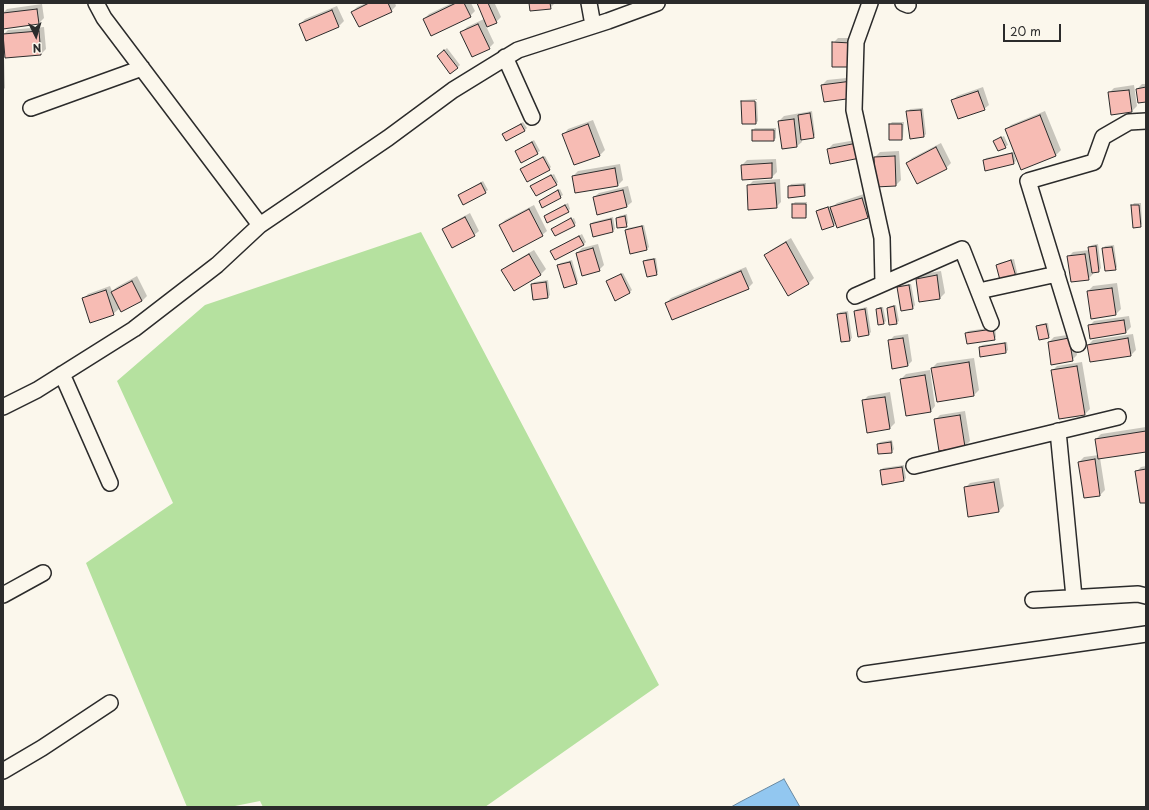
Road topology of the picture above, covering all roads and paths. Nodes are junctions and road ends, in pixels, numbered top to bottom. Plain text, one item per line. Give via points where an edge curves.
1 (96, 3) edge
2 (589, 3) edge
3 (657, 3) edge
4 (870, 3) edge
5 (594, 25) junction
6 (506, 58) junction
7 (142, 68) junction
8 (31, 108) dead end
9 (532, 117) dead end
10 (1146, 121) edge
11 (260, 225) junction
12 (1057, 274) junction
13 (882, 283) junction
14 (979, 291) junction
15 (854, 296) dead end
16 (991, 323) dead end
17 (1078, 344) dead end
18 (62, 374) junction
19 (3, 407) edge
20 (1118, 416) dead end
21 (1058, 431) junction
22 (914, 466) dead end
23 (110, 483) dead end
24 (43, 573) dead end
25 (3, 595) edge
26 (1146, 596) edge
27 (1074, 597) junction
28 (1033, 600) dead end
29 (1146, 634) edge
30 (865, 674) dead end
31 (110, 703) dead end
32 (3, 771) edge

1 - 7 street via 104,18
2 - 5 street
3 - 5 street
4 - 13 street via 856,42 854,110 882,238
5 - 6 street via 518,50
6 - 9 street
6 - 11 street via 453,90 388,138
7 - 8 street
7 - 11 street
10 - 12 street via 1129,122 1103,137 1094,162 1028,181
11 - 18 street via 217,265 134,329
12 - 14 street
12 - 17 street
13 - 14 street via 962,250
13 - 15 street
14 - 16 street
18 - 19 street via 38,390
18 - 23 street
20 - 21 street
21 - 22 street
21 - 27 street
24 - 25 street
26 - 27 street via 1138,594
27 - 28 street
29 - 30 street
31 - 32 street

